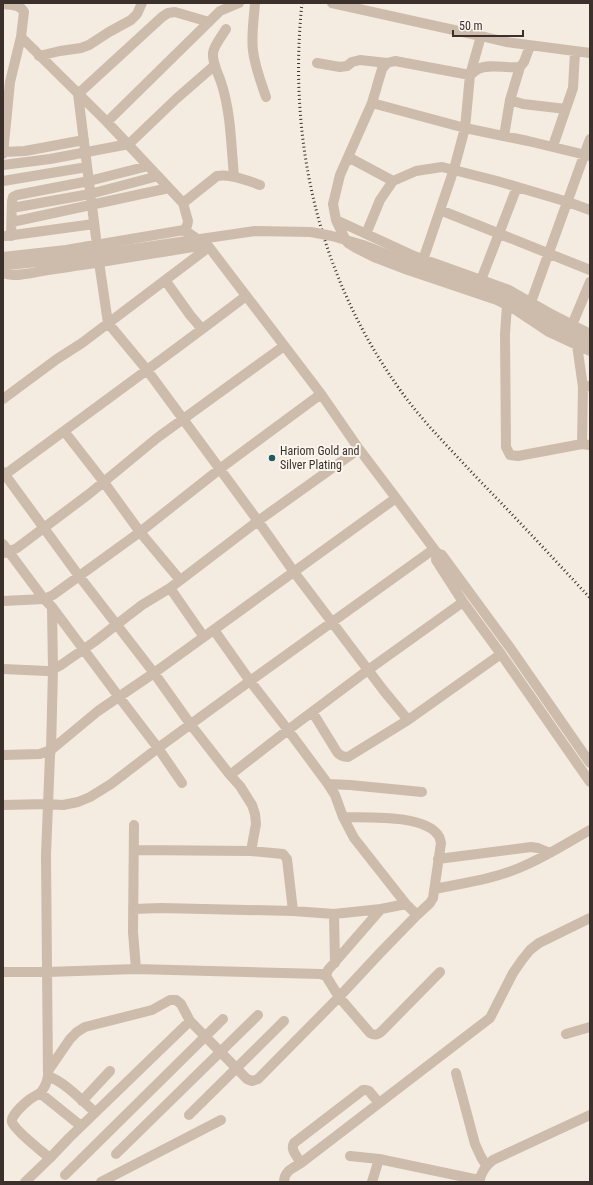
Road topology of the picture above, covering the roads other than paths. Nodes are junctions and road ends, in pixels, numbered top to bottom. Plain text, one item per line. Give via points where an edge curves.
1 (142, 3) edge
2 (240, 3) edge
3 (332, 3) edge
4 (3, 4) edge
5 (254, 6) edge
6 (208, 22) junction
7 (226, 29) dead end
8 (480, 36) junction
9 (21, 37) junction
10 (530, 46) junction
11 (575, 52) junction
12 (590, 54) edge
13 (39, 56) junction
14 (317, 63) dead end
15 (386, 63) junction
16 (215, 65) junction
17 (520, 67) junction
18 (470, 75) junction
19 (78, 94) junction
20 (266, 97) dead end
21 (510, 100) junction
22 (372, 103) junction
23 (566, 110) junction
24 (107, 122) junction
25 (465, 128) junction
26 (504, 136) junction
27 (590, 139) edge
28 (84, 140) junction
29 (129, 144) junction
30 (553, 146) junction
31 (3, 153) edge
32 (86, 153) junction
33 (587, 155) edge
34 (348, 157) junction
35 (3, 165) edge
36 (148, 166) junction
37 (87, 167) junction
38 (454, 169) junction
39 (158, 176) junction
40 (234, 176) junction
41 (3, 181) edge
42 (89, 181) junction
43 (393, 181) junction
44 (260, 185) dead end
45 (517, 187) junction
46 (169, 188) junction
47 (90, 194) junction
48 (568, 202) junction
49 (183, 203) junction
50 (92, 205) junction
51 (12, 208) junction
52 (440, 210) junction
53 (590, 210) edge
54 (336, 220) junction
55 (12, 222) junction
56 (94, 224) junction
57 (184, 230) junction
58 (366, 234) junction
59 (499, 234) junction
60 (96, 238) dead end
61 (207, 246) junction
62 (548, 254) junction
63 (423, 260) junction
64 (99, 262) junction
65 (4, 265) edge
66 (590, 270) edge
67 (165, 280) junction
68 (481, 280) junction
69 (590, 282) edge
70 (246, 296) junction
71 (531, 302) junction
72 (506, 305) junction
73 (108, 323) junction
74 (572, 325) junction
75 (202, 329) junction
76 (590, 334) edge
77 (590, 343) edge
78 (284, 346) junction
79 (577, 346) junction
80 (590, 351) edge
81 (147, 370) junction
82 (586, 386) edge
83 (321, 394) junction
84 (3, 400) edge
85 (182, 419) junction
86 (64, 431) junction
87 (586, 444) edge
88 (359, 450) junction
89 (220, 470) junction
90 (4, 474) edge
91 (104, 481) junction
92 (396, 498) junction
93 (258, 521) junction
94 (44, 527) junction
95 (140, 532) junction
96 (5, 549) edge
97 (435, 551) junction
98 (294, 572) junction
99 (79, 576) junction
100 (180, 580) junction
101 (170, 588) junction
102 (44, 599) junction
103 (3, 600) edge
104 (463, 602) junction
105 (52, 607) junction
106 (332, 622) junction
107 (116, 625) junction
108 (214, 630) junction
109 (204, 637) junction
110 (84, 650) junction
111 (501, 654) junction
112 (3, 669) edge
113 (53, 669) junction
114 (368, 670) junction
115 (154, 673) junction
116 (250, 681) junction
117 (119, 698) junction
118 (312, 713) junction
119 (408, 720) junction
120 (191, 725) junction
121 (288, 730) junction
122 (158, 748) junction
123 (51, 750) junction
124 (3, 755) edge
125 (590, 763) edge
126 (230, 775) junction
127 (590, 782) edge
128 (182, 783) dead end
129 (328, 784) junction
130 (422, 792) dead end
131 (48, 804) junction
132 (3, 805) edge
133 (343, 817) junction
134 (134, 825) dead end
135 (590, 830) edge
136 (134, 850) junction
137 (251, 851) junction
138 (550, 853) junction
139 (438, 859) junction
140 (435, 889) junction
141 (406, 904) junction
142 (133, 909) junction
143 (381, 910) junction
144 (292, 911) junction
145 (334, 914) junction
146 (417, 915) junction
147 (590, 918) edge
148 (335, 963) junction
149 (136, 969) junction
150 (3, 972) edge
151 (47, 972) junction
152 (440, 972) dead end
153 (326, 976) junction
154 (339, 997) junction
155 (258, 1015) dead end
156 (224, 1019) dead end
157 (190, 1021) junction
158 (284, 1021) dead end
159 (590, 1027) edge
160 (566, 1034) dead end
161 (206, 1037) junction
162 (221, 1052) junction
163 (237, 1068) junction
164 (110, 1071) dead end
165 (48, 1073) junction
166 (456, 1073) dead end
167 (40, 1093) junction
168 (82, 1101) junction
169 (379, 1103) junction
170 (95, 1112) junction
171 (189, 1115) dead end
172 (590, 1115) edge
173 (221, 1120) dead end
174 (81, 1126) junction
175 (116, 1154) dead end
176 (350, 1156) dead end
177 (50, 1158) junction
178 (379, 1159) junction
179 (301, 1163) junction
180 (486, 1165) junction
181 (65, 1176) dead end
182 (479, 1181) edge
183 (25, 1182) edge
184 (101, 1182) edge
185 (284, 1182) edge
186 (372, 1182) edge

1 - 13 street via 131,20 89,45
2 - 6 street via 220,11
3 - 8 street
4 - 9 street via 22,8 24,12
5 - 20 street via 253,50
6 - 19 street via 175,12 168,13
6 - 24 street
7 - 16 street via 213,53
8 - 10 street
8 - 18 street
9 - 13 street
9 - 31 street via 10,82
10 - 11 street
10 - 17 street
11 - 12 street
11 - 23 street via 573,88
13 - 19 street
14 - 15 street via 340,67 360,60
15 - 18 street via 395,62
15 - 22 street
16 - 29 street via 176,98
16 - 40 street via 226,99
17 - 18 street via 490,67 478,69
17 - 21 street
18 - 25 street
19 - 24 street
19 - 28 street
21 - 23 street
21 - 26 street
22 - 25 street
22 - 34 street
23 - 30 street
24 - 29 street
25 - 26 street
25 - 38 street
26 - 30 street
27 - 33 street
28 - 31 street
28 - 32 street
29 - 32 street
29 - 36 street
30 - 33 street
32 - 35 street
32 - 37 street
33 - 48 street
34 - 43 street
34 - 54 street via 340,175 333,204
36 - 39 street
36 - 42 street
37 - 41 street
37 - 42 street
38 - 43 street via 442,167 416,171
38 - 45 street
38 - 52 street
39 - 46 street
39 - 47 street
40 - 44 street
40 - 49 street via 217,176
42 - 47 street
42 - 51 street via 16,195 12,201
43 - 58 street via 380,200
45 - 48 street
45 - 59 street
46 - 49 street
46 - 50 street
47 - 50 street
47 - 51 street
48 - 53 street
48 - 62 street
49 - 57 street via 188,221
50 - 55 street
50 - 56 street
51 - 55 street
52 - 59 street
52 - 63 street
54 - 58 street
54 - 72 street via 345,239 356,248 408,270
55 - 56 street via 9,236
56 - 60 street
57 - 61 street
57 - 65 street via 74,249
58 - 63 street
59 - 62 street
59 - 68 street
61 - 64 street
61 - 67 street
61 - 70 street
62 - 66 street
62 - 71 street
63 - 68 street
64 - 65 street via 8,275
64 - 73 street
65 - 77 street, bridge via 91,255 255,230 311,232 351,241 444,276 502,294 573,336
67 - 73 street
67 - 75 street
68 - 71 street via 509,290
69 - 74 street
70 - 75 street
70 - 78 street
71 - 74 street
72 - 79 street
72 - 87 street via 507,451 510,455 518,456
73 - 81 street
73 - 84 street
74 - 76 street
75 - 81 street
78 - 83 street
78 - 85 street
79 - 80 street
79 - 82 street
81 - 85 street
81 - 86 street
82 - 87 street
83 - 88 street
83 - 89 street
85 - 89 street
85 - 91 street
86 - 90 street
86 - 91 street
88 - 92 street
88 - 93 street
89 - 93 street
89 - 95 street
90 - 94 street
91 - 94 street
91 - 95 street
92 - 97 street
92 - 98 street
93 - 98 street
93 - 100 street
94 - 96 street via 17,548
94 - 99 street
95 - 99 street
95 - 100 street
96 - 102 street
97 - 104 street via 436,560
97 - 106 street
97 - 125 street via 442,555 511,649
98 - 106 street
98 - 108 street
99 - 102 street
99 - 107 street
100 - 101 street
101 - 107 street
101 - 109 street
102 - 103 street
102 - 105 street
104 - 111 street
104 - 114 street
105 - 110 street
105 - 113 street
106 - 114 street
106 - 116 street
107 - 110 street
107 - 115 street
108 - 109 street
108 - 116 street
109 - 115 street
110 - 113 street
110 - 117 street
111 - 119 street
111 - 127 street
112 - 113 street
113 - 123 street
114 - 118 street
114 - 119 street
115 - 117 street
115 - 120 street
116 - 120 street
116 - 121 street
117 - 122 street
117 - 123 street
118 - 119 street via 337,752 344,757 354,754
118 - 121 street
120 - 122 street
120 - 126 street
121 - 126 street
121 - 129 street
122 - 128 street
122 - 131 street via 90,797 64,805
123 - 124 street via 40,754
123 - 131 street
126 - 137 street via 240,786 255,814 256,824
129 - 130 street
129 - 133 street
131 - 132 street
131 - 151 street
133 - 139 street via 399,818 425,826 439,836 441,844
133 - 141 street via 354,838
134 - 136 street
135 - 138 street
136 - 137 street
136 - 142 street
137 - 144 street via 283,854 287,859
138 - 139 street via 530,847
138 - 140 street via 505,873
139 - 140 street
140 - 146 street via 430,903
141 - 143 street
141 - 146 street
142 - 144 street
142 - 149 street
143 - 145 street
143 - 148 street
144 - 145 street
145 - 148 street
146 - 154 street
147 - 169 street via 530,950 514,973 490,1018
148 - 153 street
149 - 151 street
149 - 153 street
150 - 151 street
151 - 165 street
152 - 154 street via 378,1035 370,1033
153 - 154 street
154 - 163 street via 258,1079 247,1079
155 - 162 street
156 - 161 street
157 - 161 street
157 - 165 street via 181,1004 176,1000 170,1000 152,1010 85,1027 77,1032
157 - 170 street
158 - 163 street
159 - 160 street
161 - 162 street
161 - 181 street
162 - 163 street
162 - 175 street
163 - 171 street
164 - 168 street
165 - 167 street
165 - 168 street
166 - 180 street via 475,1144
167 - 174 street
167 - 177 street via 28,1100 11,1119 12,1123
168 - 170 street
169 - 179 street
169 - 179 street via 369,1091 363,1090 356,1095 294,1143 292,1150
170 - 174 street
172 - 180 street
173 - 184 street
174 - 177 street
176 - 178 street
177 - 183 street
178 - 182 street
178 - 186 street
179 - 185 street via 285,1174
180 - 182 street

